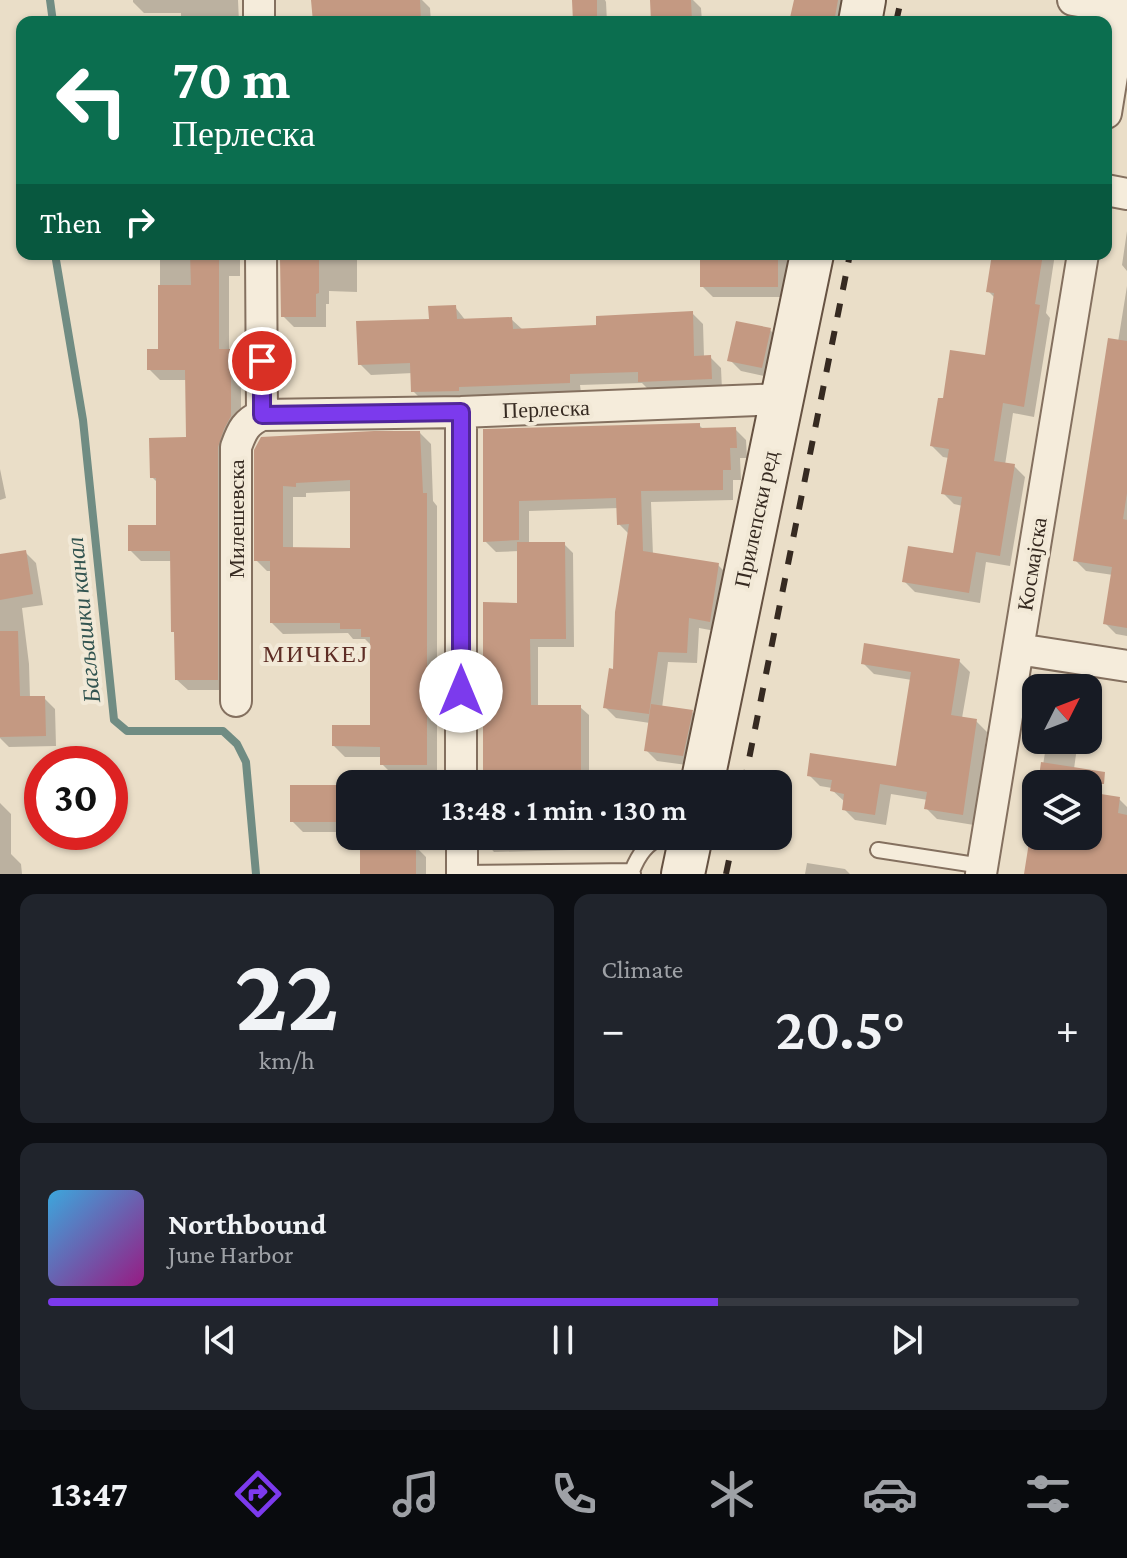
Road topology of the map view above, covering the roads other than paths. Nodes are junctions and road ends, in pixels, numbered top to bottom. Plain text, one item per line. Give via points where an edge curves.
1 (1073, 0) edge
2 (1125, 8) edge
3 (1112, 80) edge
4 (261, 260) edge
5 (811, 260) edge
6 (1082, 260) edge
7 (781, 399) junction
8 (461, 412) junction
9 (262, 415) junction
10 (1018, 649) junction
11 (1127, 666) edge
12 (236, 701) dead end
13 (461, 770) edge
14 (705, 770) edge
15 (462, 850) edge
16 (644, 850) edge
17 (688, 850) edge
18 (878, 850) dead end
19 (982, 870) edge
20 (632, 872) edge
21 (462, 874) edge
22 (683, 874) edge

1 - 2 street
2 - 3 street
4 - 9 street
5 - 7 street, Прилепски ред
6 - 10 street, Космајска
7 - 8 street, Перлеска
7 - 14 street, Прилепски ред
8 - 9 street, Перлеска
8 - 13 street
9 - 12 street, Милешевска via 241,432 236,447
10 - 11 street
10 - 19 street, Космајска
15 - 21 street
16 - 20 lane
17 - 22 street
18 - 19 lane
20 - 21 lane

